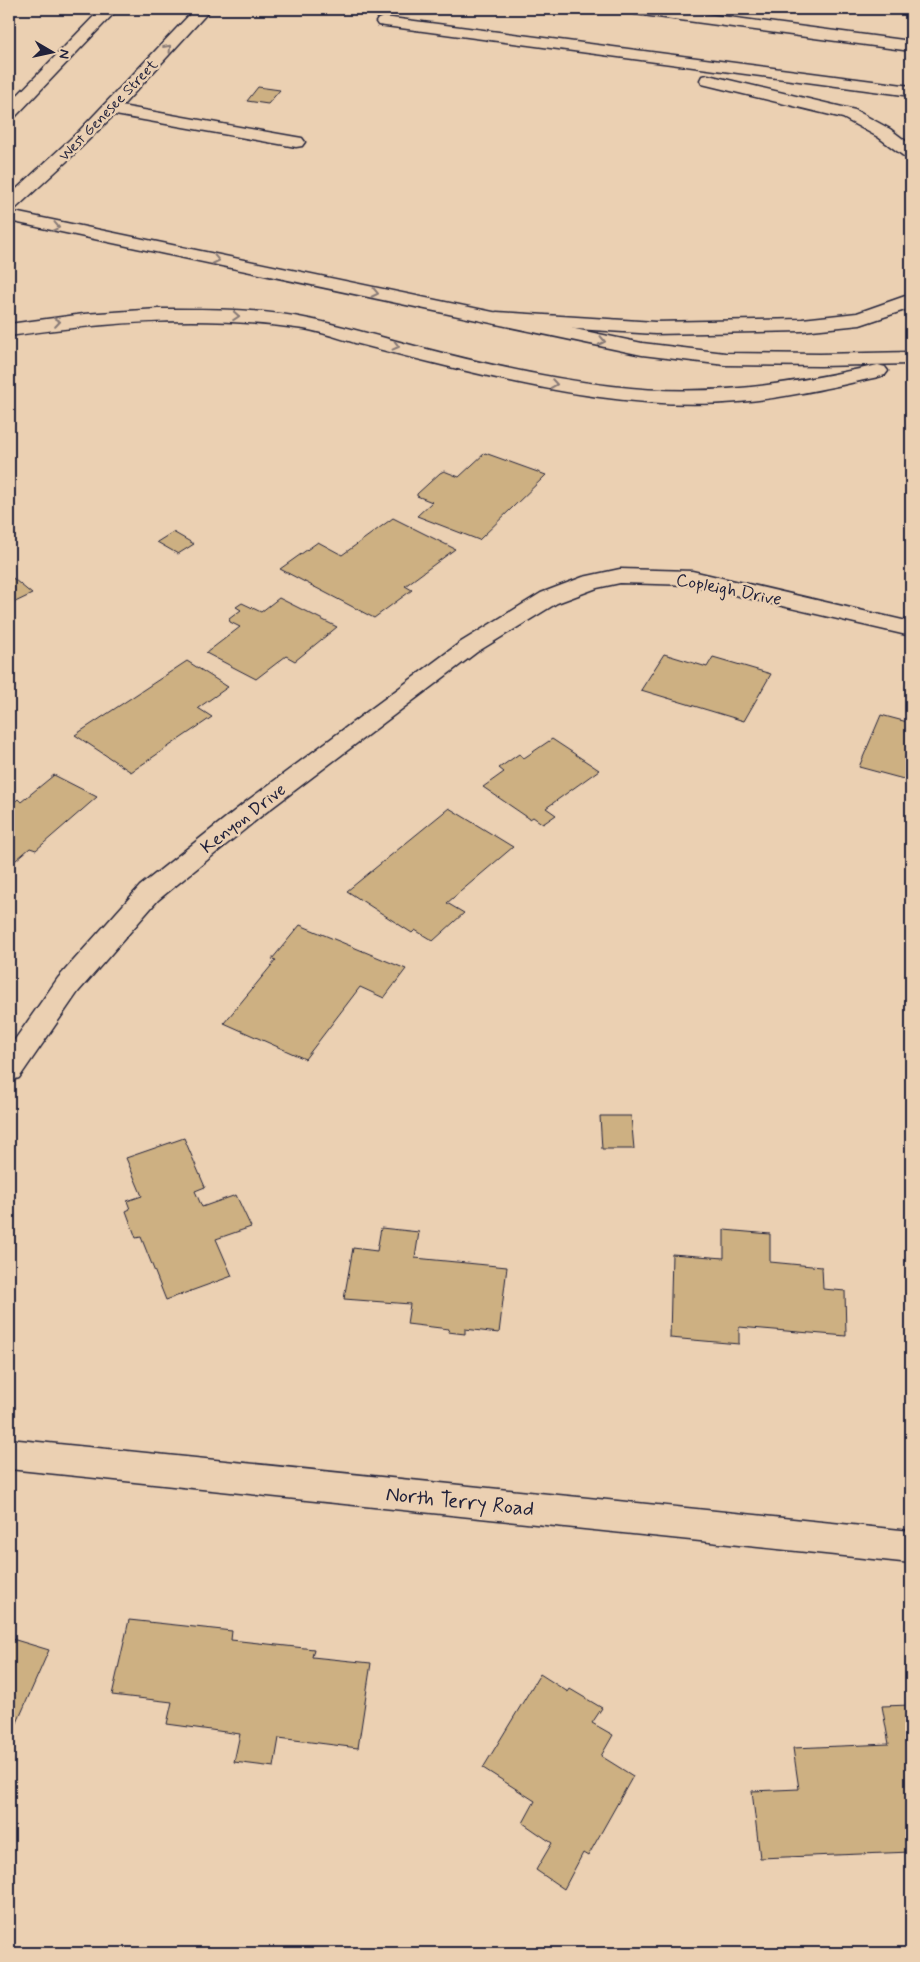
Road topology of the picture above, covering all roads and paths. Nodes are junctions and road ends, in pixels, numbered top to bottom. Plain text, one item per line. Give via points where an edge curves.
1 (110, 9) edge
2 (203, 9) edge
3 (635, 9) edge
4 (384, 22) dead end
5 (553, 44) junction
6 (911, 46) edge
7 (911, 91) edge
8 (110, 109) junction
9 (9, 113) edge
10 (296, 142) dead end
11 (911, 153) edge
12 (9, 206) edge
13 (9, 216) edge
14 (911, 300) edge
15 (493, 318) junction
16 (9, 330) edge
17 (911, 358) edge
18 (911, 362) edge
19 (522, 615) joint
20 (911, 629) edge
21 (9, 1070) edge
22 (9, 1454) edge
23 (911, 1547) edge

1 - 9 main road
8 -> 2 main road, West Genesee Street
3 - 6 main road
4 - 5 main road
5 - 7 main road
5 - 11 main road via 849,114 884,132
8 - 10 main road
8 - 12 main road, West Genesee Street
13 -> 15 main road
14 - 15 main road via 860,319 802,325 655,328
15 -> 17 main road via 642,349 725,359
16 -> 18 main road via 133,314 268,319 307,324 533,380 627,394 718,397 797,388
19 - 20 main road, Copleigh Drive via 549,598 591,582 620,576 692,578
19 - 21 main road, Kenyon Drive via 461,653 256,807 149,893 68,985
22 - 23 main road, North Terry Road

